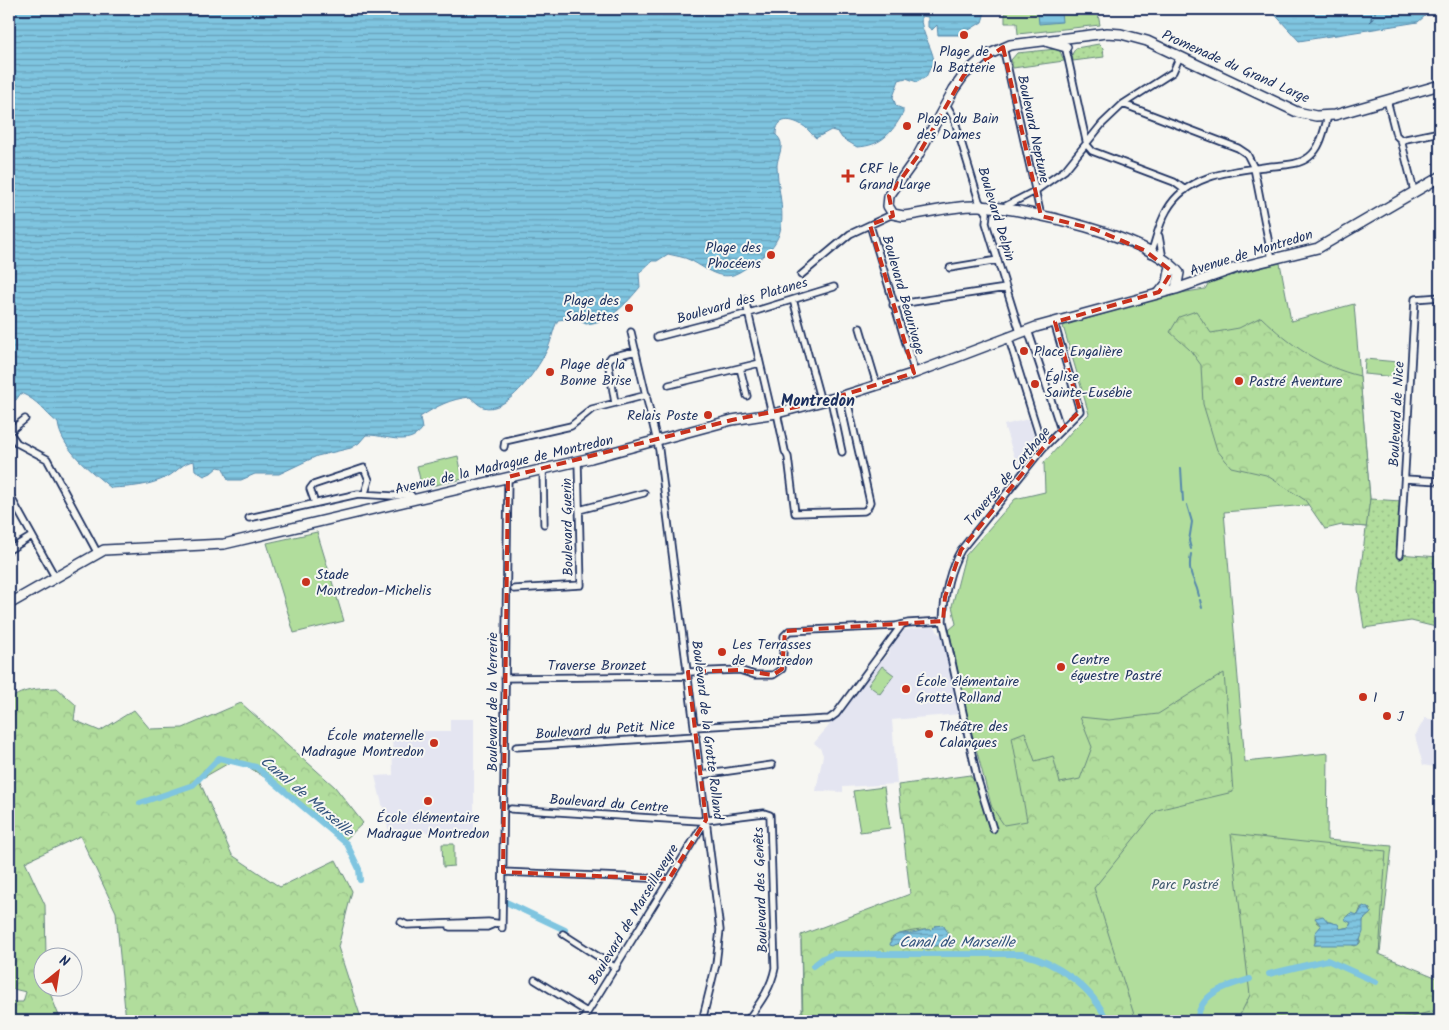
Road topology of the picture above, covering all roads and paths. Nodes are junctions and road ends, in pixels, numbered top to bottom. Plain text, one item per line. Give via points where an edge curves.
1 (1065, 42) junction
2 (1003, 47) junction
3 (1180, 56) junction
4 (1440, 85) edge
5 (1387, 100) junction
6 (946, 104) junction
7 (1123, 104) junction
8 (1328, 116) junction
9 (1440, 132) edge
10 (1401, 140) junction
11 (1087, 145) junction
12 (1254, 168) junction
13 (1440, 177) edge
14 (1185, 190) junction
15 (1034, 191) junction
16 (1414, 191) junction
17 (983, 206) junction
18 (1001, 208) junction
19 (893, 214) junction
20 (1040, 216) junction
21 (870, 225) junction
22 (1159, 233) junction
23 (1151, 254) junction
24 (1163, 259) junction
25 (1272, 259) junction
26 (998, 260) junction
27 (950, 268) dead end
28 (1170, 270) junction
29 (801, 275) dead end
30 (1179, 277) junction
31 (1197, 281) junction
32 (834, 287) dead end
33 (1006, 288) junction
34 (1176, 289) junction
35 (1159, 292) junction
36 (1440, 297) edge
37 (745, 299) dead end
38 (794, 303) dead end
39 (893, 305) junction
40 (749, 313) junction
41 (1054, 322) junction
42 (860, 328) dead end
43 (1024, 331) junction
44 (631, 332) dead end
45 (1008, 336) junction
46 (657, 337) dead end
47 (636, 351) junction
48 (760, 363) junction
49 (740, 368) junction
50 (914, 373) junction
51 (669, 385) dead end
52 (877, 385) junction
53 (647, 395) junction
54 (846, 395) junction
55 (747, 396) dead end
56 (831, 400) junction
57 (821, 402) junction
58 (615, 403) junction
59 (774, 414) junction
60 (25, 419) dead end
61 (1061, 430) junction
62 (9, 432) edge
63 (658, 440) junction
64 (504, 446) dead end
65 (1043, 448) junction
66 (842, 452) dead end
67 (578, 461) junction
68 (543, 469) junction
69 (508, 477) junction
70 (1405, 479) junction
71 (1440, 481) edge
72 (365, 493) junction
73 (644, 493) dead end
74 (10, 499) edge
75 (414, 499) junction
76 (315, 504) junction
77 (579, 510) junction
78 (249, 518) dead end
79 (544, 524) dead end
80 (32, 536) junction
81 (9, 550) edge
82 (97, 552) junction
83 (1400, 554) dead end
84 (55, 577) junction
85 (514, 589) dead end
86 (9, 604) edge
87 (943, 621) junction
88 (901, 626) junction
89 (688, 674) junction
90 (505, 678) junction
91 (695, 727) junction
92 (696, 736) junction
93 (516, 748) dead end
94 (772, 765) dead end
95 (701, 775) junction
96 (511, 809) dead end
97 (706, 820) junction
98 (993, 829) dead end
99 (503, 872) junction
100 (669, 879) junction
101 (401, 922) dead end
102 (563, 934) dead end
103 (616, 968) junction
104 (534, 980) dead end
105 (588, 1012) junction
106 (582, 1021) edge
107 (702, 1021) edge
108 (748, 1021) edge

1 - 2 street, Promenade du Grand Large via 1045,41
1 - 3 street, Promenade du Grand Large via 1107,33 1121,34 1147,41
1 - 11 street
2 - 6 street, Promenade du Grand Large via 985,56 964,75
2 - 15 street, Boulevard Neptune
3 - 7 street via 1173,72
3 - 8 street, Promenade du Grand Large via 1297,112
4 - 5 street
5 - 8 street
5 - 10 street via 1396,135
6 - 17 street, Boulevard Delpin via 954,118
6 - 19 street, Promenade du Grand Large via 917,158 889,196 888,206
7 - 11 street via 1102,124
7 - 12 street via 1238,148 1247,154
8 - 12 street via 1318,146 1308,158 1296,164
9 - 10 street
10 - 16 street
11 - 14 street via 1092,151 1174,182
11 - 15 street via 1065,170
12 - 14 street via 1221,173
12 - 25 street
13 - 16 street, Avenue de Montredon
14 - 22 street via 1168,208
15 - 18 street
15 - 20 street, Boulevard Neptune
16 - 25 street, Avenue de Montredon via 1318,248
17 - 18 street
17 - 19 street via 903,216
17 - 26 street, Boulevard Delpin
18 - 20 street
19 - 21 street
20 - 23 street via 1094,229
21 - 29 street via 850,234
21 - 39 street, Boulevard Beaurivage
22 - 23 street
22 - 24 street
23 - 24 street
23 - 28 street
24 - 30 street
25 - 31 street, Avenue de Montredon
26 - 27 street
26 - 33 street, Boulevard Delpin
28 - 30 street
28 - 35 street via 1168,282
30 - 31 street
30 - 34 street
31 - 34 street, Avenue de Montredon
32 - 40 street, Boulevard des Platanes
33 - 39 street
33 - 43 street, Boulevard Delpin
34 - 35 street, Avenue de Montredon
35 - 41 street, Avenue de Montredon
36 - 70 street, Boulevard de Nice via 1415,299
37 - 40 street
38 - 57 street
39 - 50 street, Boulevard Beaurivage
40 - 46 street, Boulevard des Platanes
40 - 48 street
41 - 43 street, Avenue de Montredon
41 - 61 street, Traverse de Carthage via 1080,411
42 - 52 street
43 - 45 street
43 - 61 street
44 - 47 street, Boulevard de la Grotte Rolland
45 - 50 street, Avenue de la Madrague de Montredon
45 - 65 street
47 - 53 street, Boulevard de la Grotte Rolland
47 - 58 street via 611,357 608,361
48 - 49 street
48 - 59 street
49 - 51 street
49 - 55 street
50 - 52 street, Avenue de la Madrague de Montredon
52 - 54 street, Avenue de la Madrague de Montredon
53 - 58 street
53 - 63 street, Boulevard de la Grotte Rolland
54 - 56 street, Avenue de la Madrague de Montredon
54 - 59 street via 870,502 867,509 795,513 788,457
56 - 57 street, Avenue de la Madrague de Montredon
56 - 66 street
57 - 59 street, Avenue de la Madrague de Montredon
58 - 64 street via 592,409 572,426 505,441
59 - 63 street, Avenue de la Madrague de Montredon via 732,420
60 - 62 street
61 - 65 street, Traverse de Carthage
62 - 82 street via 17,443 48,460
63 - 67 street, Avenue de la Madrague de Montredon
63 - 89 street, Boulevard de la Grotte Rolland
65 - 87 street, Traverse de Carthage via 961,550 946,597
67 - 68 street, Avenue de la Madrague de Montredon
67 - 77 street, Boulevard Guerin
68 - 69 street, Avenue de la Madrague de Montredon
68 - 79 street
69 - 75 street, Avenue de la Madrague de Montredon
69 - 90 street, Boulevard de la Verrerie
70 - 71 street
70 - 83 street, Boulevard de Nice
72 - 75 street via 410,494
72 - 76 street
72 - 76 street via 369,480 364,468 313,485 310,489
73 - 77 street
74 - 80 street
75 - 82 street, Avenue de la Madrague de Montredon via 221,544
76 - 78 street
77 - 85 street, Boulevard Guerin via 581,586
80 - 81 street
80 - 84 street
82 - 84 street, Avenue de la Madrague de Montredon
84 - 86 street, Avenue de la Madrague de Montredon
87 - 88 street
87 - 98 street, Traverse de Carthage via 977,777
88 - 89 street via 789,631 784,636 780,671 773,675 755,675 739,670
88 - 91 street via 829,719
89 - 90 street, Traverse Bronzet
89 - 91 street, Boulevard de la Grotte Rolland
90 - 99 street, Boulevard de la Verrerie
91 - 92 street, Boulevard de la Grotte Rolland
92 - 93 street, Boulevard du Petit Nice
92 - 95 street, Boulevard de la Grotte Rolland
94 - 95 street
95 - 97 street, Boulevard de la Grotte Rolland
96 - 97 street, Boulevard du Centre
97 - 100 street, Boulevard de Marseilleveyre
97 - 107 street, Boulevard de la Grotte Rolland via 720,944
97 - 108 street, Boulevard des Genêts via 770,815 775,968 766,995
99 - 100 street
99 - 101 street, Boulevard de la Verrerie via 502,926 461,923 407,925
100 - 103 street, Boulevard de Marseilleveyre
102 - 103 street
103 - 105 street, Boulevard de Marseilleveyre
104 - 105 street
105 - 106 street, Boulevard de Marseilleveyre

